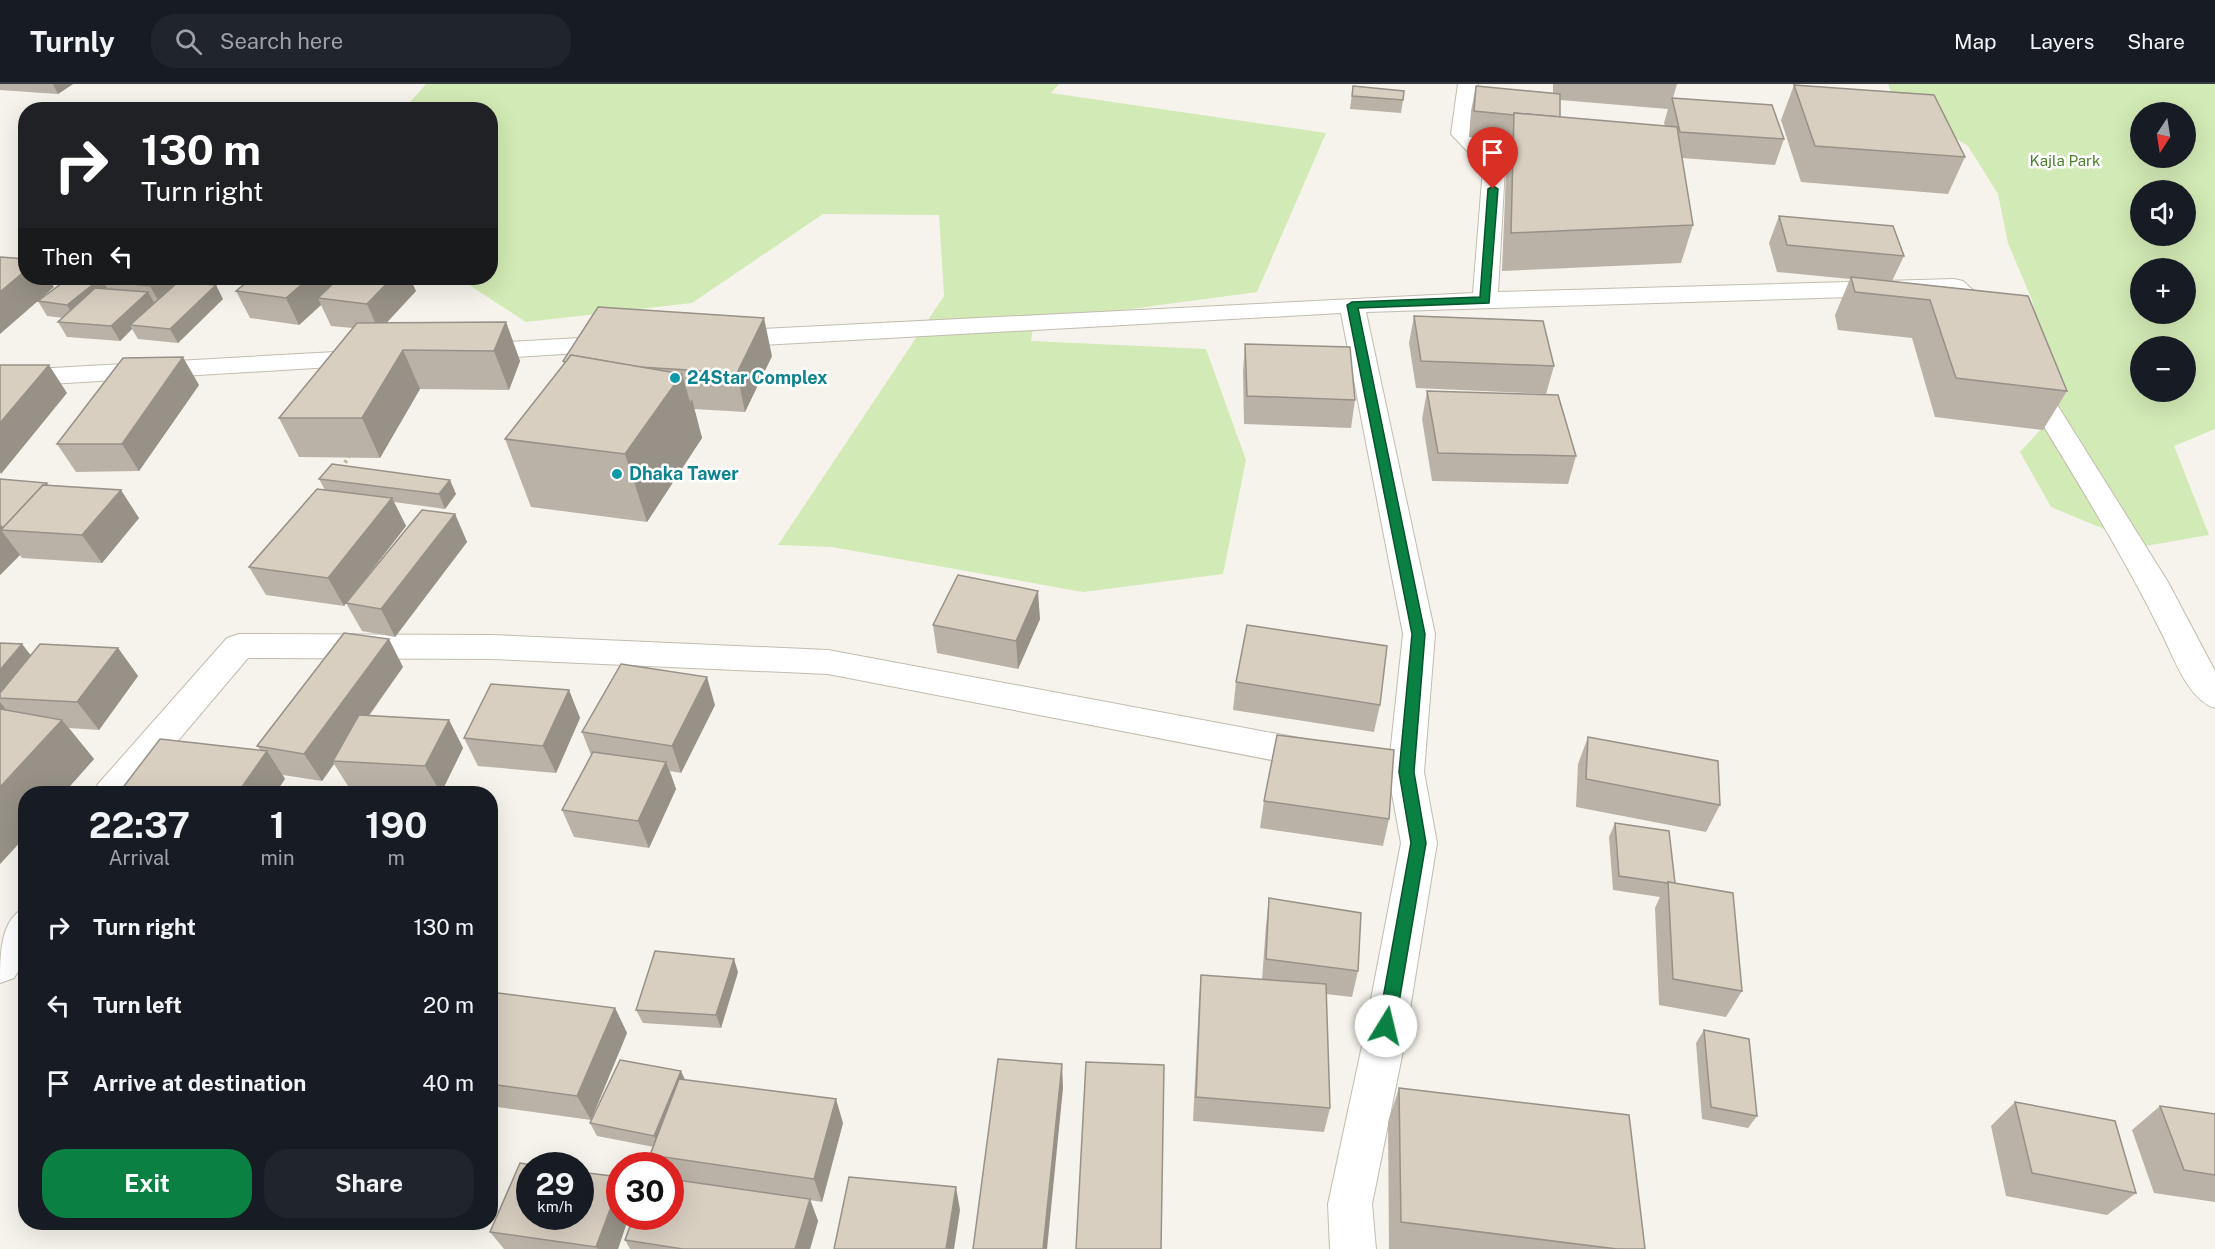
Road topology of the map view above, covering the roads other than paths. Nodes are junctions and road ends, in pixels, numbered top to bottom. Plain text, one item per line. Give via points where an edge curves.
1 (1468, 84) edge
2 (1485, 300) junction
3 (1352, 305) junction
4 (696, 340) edge
5 (637, 343) edge
6 (446, 354) edge
7 (399, 356) edge
8 (0, 379) edge
9 (2215, 695) edge
10 (1406, 772) junction
11 (118, 786) edge
12 (18, 936) edge
13 (0, 966) edge
14 (1353, 1249) edge

1 - 2 street via 1462,134 1494,167
2 - 3 street
2 - 9 street via 1954,286 1991,318 2152,582 2199,674
3 - 4 street
3 - 10 street via 1419,634
5 - 6 street
7 - 8 street
10 - 11 street via 828,662 492,647 239,646
10 - 14 street via 1419,843 1350,1204
12 - 13 street

